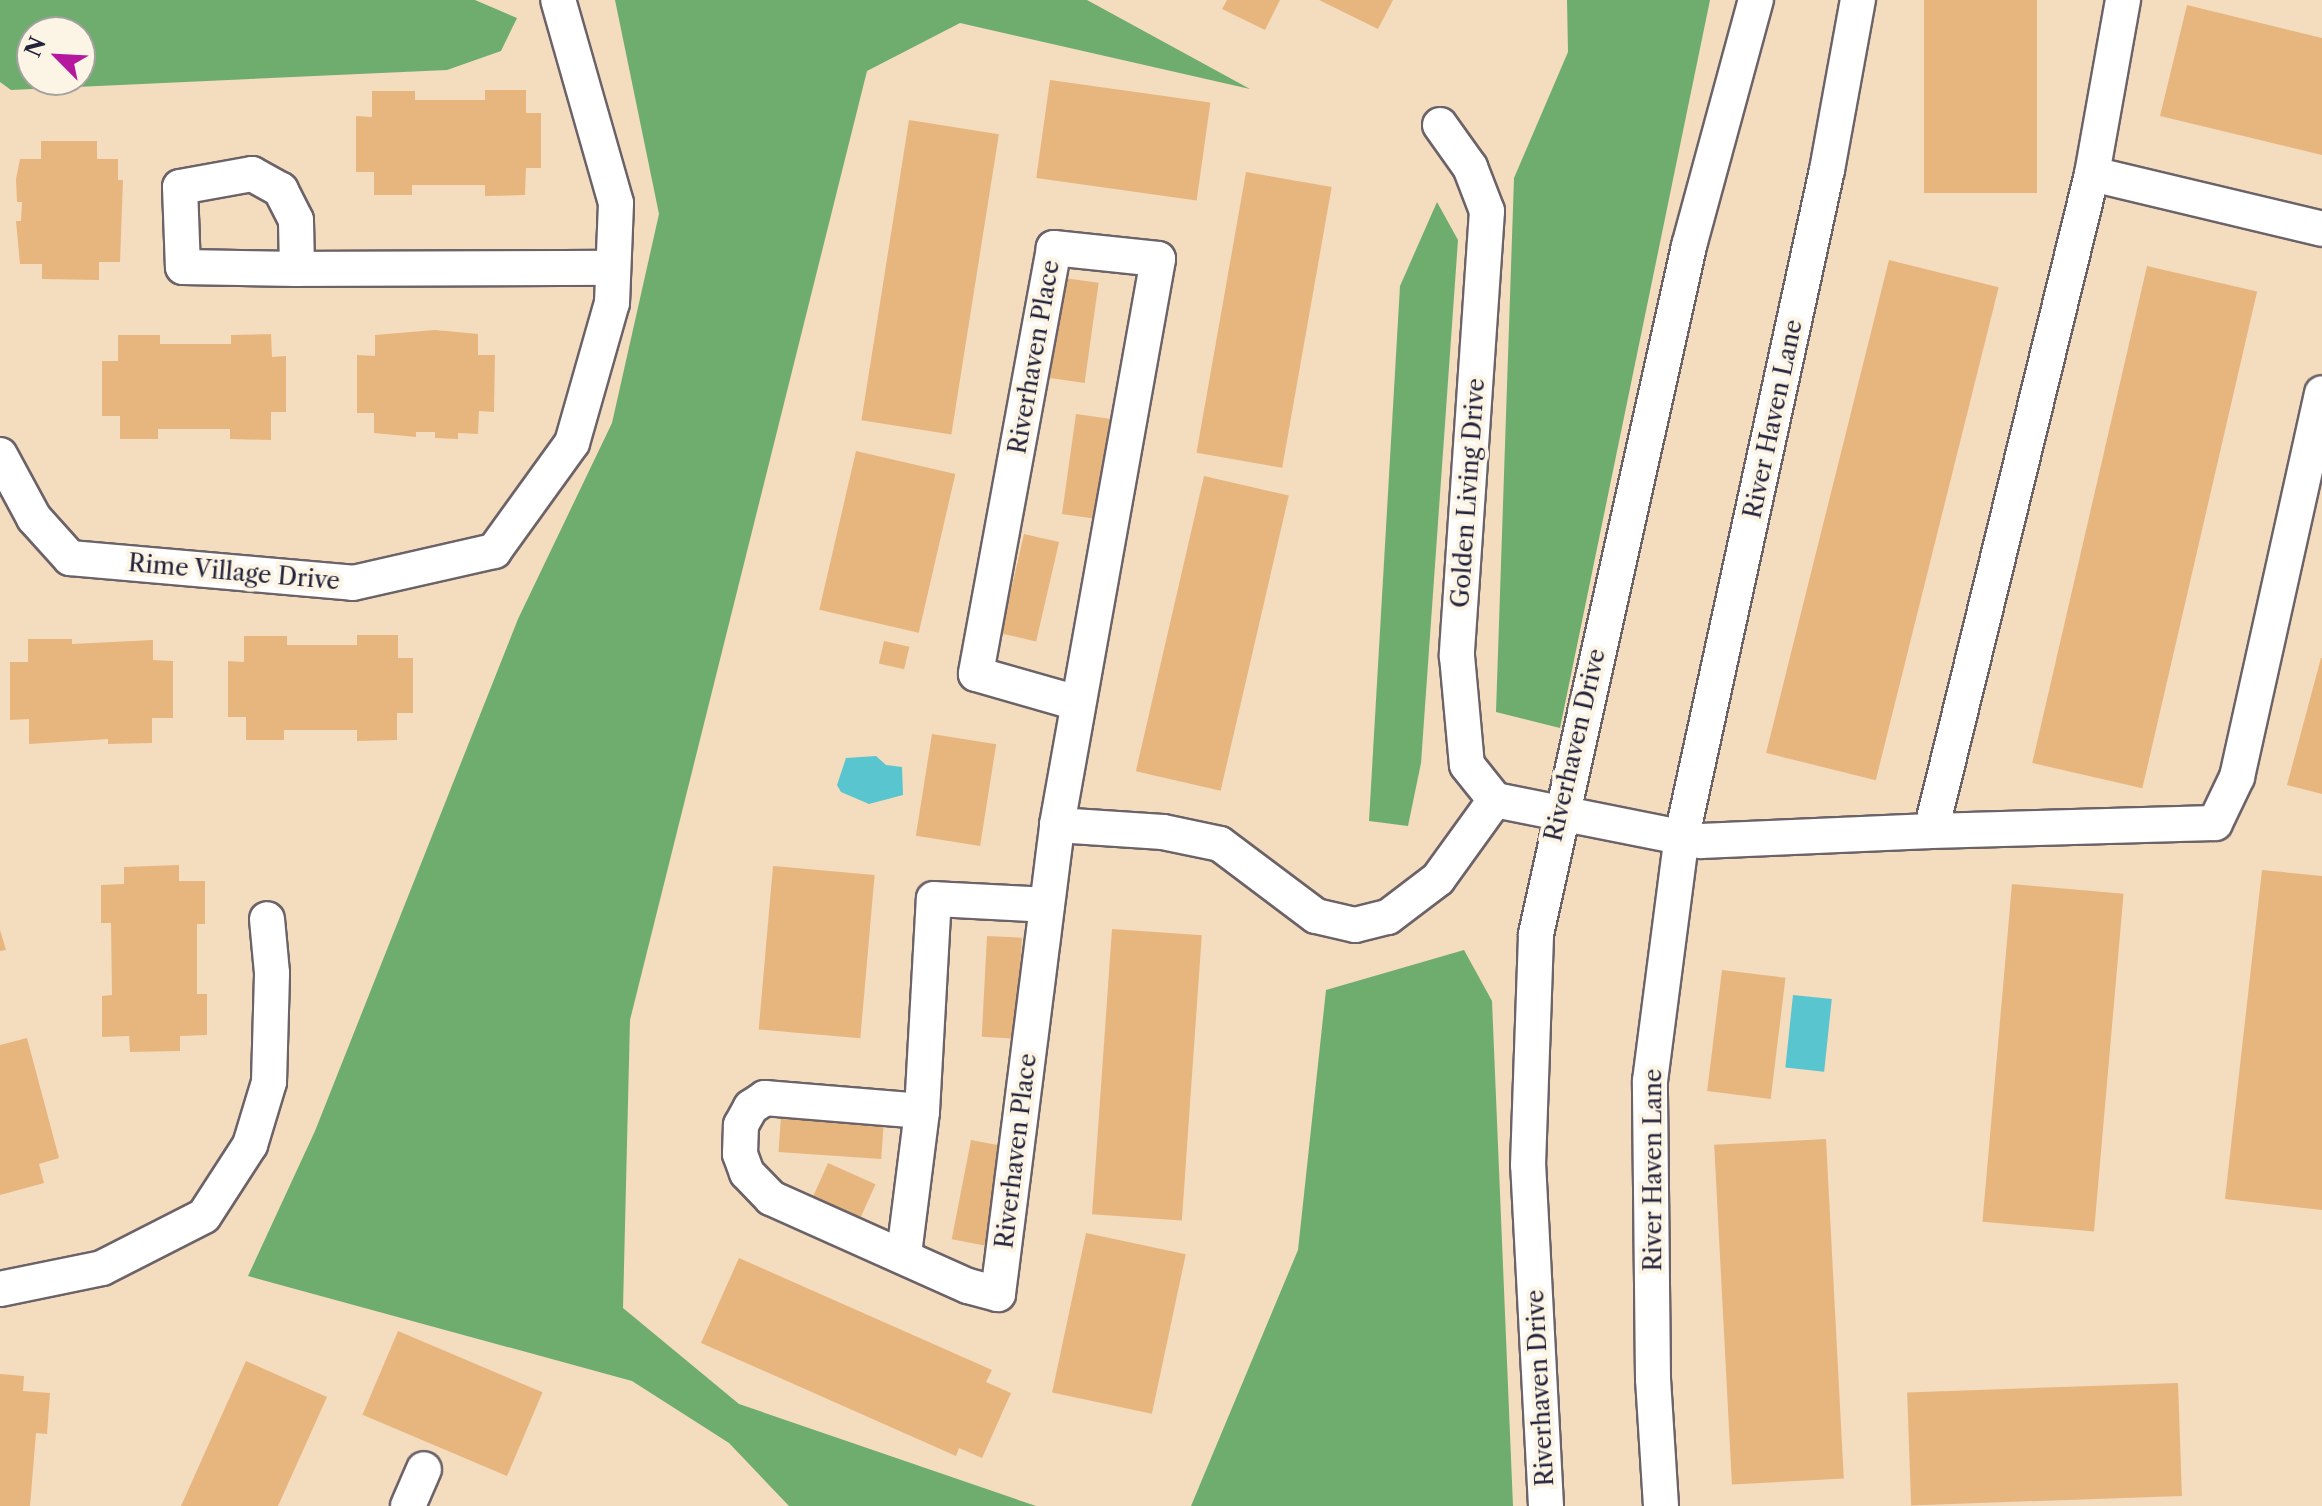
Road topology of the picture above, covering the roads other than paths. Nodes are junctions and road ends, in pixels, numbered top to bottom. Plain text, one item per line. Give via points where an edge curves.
1 (558, 0) edge
2 (1756, 0) edge
3 (1858, 0) edge
4 (2123, 0) edge
5 (1440, 125) dead end
6 (2092, 174) junction
7 (2322, 229) edge
8 (613, 268) junction
9 (297, 269) dead end
10 (2322, 393) edge
11 (0, 455) edge
12 (1078, 703) junction
13 (1495, 800) junction
14 (1560, 810) junction
15 (1057, 825) junction
16 (1931, 831) junction
17 (1682, 836) junction
18 (1047, 905) junction
19 (267, 919) dead end
20 (922, 1111) junction
21 (904, 1254) junction
22 (0, 1289) edge
23 (424, 1469) dead end
24 (408, 1506) edge
25 (1546, 1506) edge
26 (1661, 1506) edge

1 - 8 street, Rime Village Drive via 616,203
2 - 14 street, Riverhaven Drive via 1689,246
3 - 17 street, River Haven Lane via 1827,170
4 - 6 street
5 - 13 street, Golden Living Drive via 1470,167 1487,211 1457,656 1467,765
6 - 7 street
6 - 16 street
8 - 9 street
8 - 11 street, Rime Village Drive via 612,303 572,443 494,551 353,583 70,558 34,518
10 - 16 street via 2237,777 2215,823
12 - 12 street, Riverhaven Place via 1158,259 1054,248 976,674
12 - 15 street, Riverhaven Place
13 - 14 street
13 - 15 street via 1438,879 1388,917 1355,925 1316,916 1220,844 1163,832
14 - 17 street
14 - 25 street, Riverhaven Drive via 1536,934 1528,1165
15 - 18 street, Riverhaven Place
16 - 17 street via 1701,841
17 - 26 street, River Haven Lane via 1650,1081 1653,1379
18 - 20 street via 934,899
18 - 21 street, Riverhaven Place via 998,1294 968,1286
19 - 22 street via 272,973 269,1082 250,1145 204,1216 102,1268
20 - 21 street
20 - 21 street, Riverhaven Place via 765,1098 751,1107 741,1125 740,1154 747,1173 771,1198
23 - 24 street

